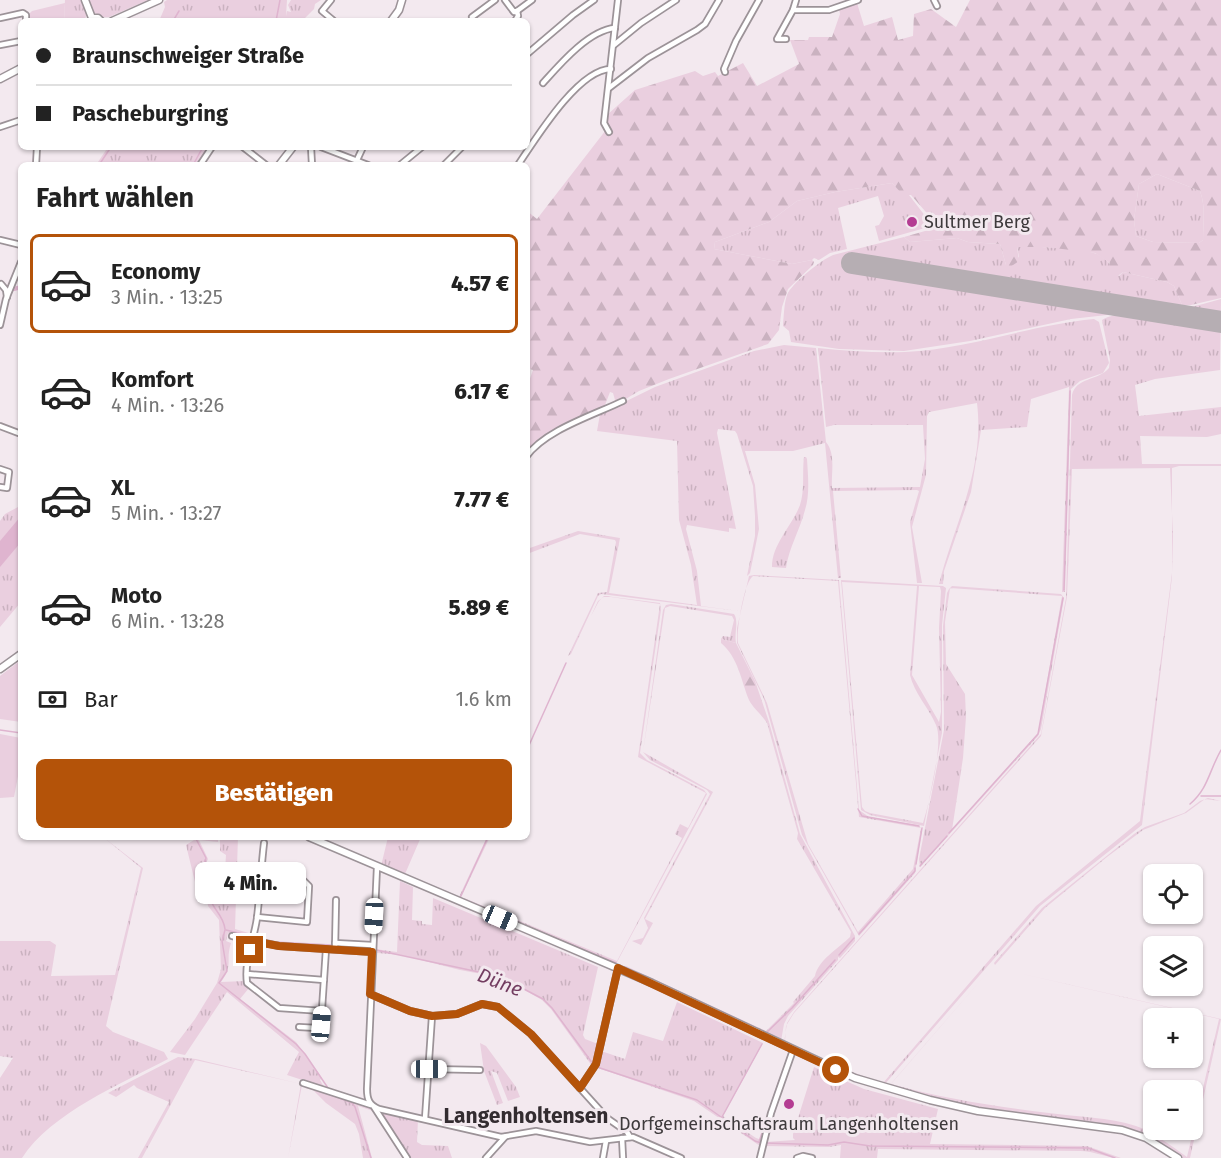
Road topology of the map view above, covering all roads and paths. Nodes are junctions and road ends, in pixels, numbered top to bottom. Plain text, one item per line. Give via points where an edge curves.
1 (85, 0) edge
2 (159, 0) edge
3 (331, 0) edge
4 (400, 0) edge
5 (495, 0) edge
6 (505, 0) edge
7 (532, 0) edge
8 (594, 0) edge
9 (612, 0) edge
10 (676, 0) edge
11 (719, 0) edge
12 (759, 0) edge
13 (796, 0) edge
14 (858, 0) edge
15 (934, 0) edge
16 (617, 2) edge
17 (937, 6) dead end
18 (793, 10) junction
19 (517, 11) junction
20 (472, 17) dead end
21 (0, 18) edge
22 (26, 18) edge
23 (90, 18) edge
24 (119, 18) edge
25 (330, 18) edge
26 (393, 18) edge
27 (517, 18) edge
28 (615, 28) junction
29 (786, 39) dead end
30 (18, 42) edge
31 (0, 45) edge
32 (614, 45) junction
33 (530, 52) edge
34 (610, 69) junction
35 (18, 70) edge
36 (725, 72) dead end
37 (0, 79) edge
38 (543, 83) dead end
39 (609, 88) junction
40 (18, 121) edge
41 (0, 127) edge
42 (609, 132) dead end
43 (530, 148) edge
44 (247, 150) edge
45 (291, 150) edge
46 (329, 150) edge
47 (362, 150) edge
48 (418, 150) edge
49 (459, 150) edge
50 (357, 160) junction
51 (262, 162) edge
52 (281, 162) edge
53 (361, 162) edge
54 (404, 162) edge
55 (447, 162) edge
56 (0, 240) edge
57 (18, 244) edge
58 (18, 270) edge
59 (0, 284) edge
60 (12, 285) junction
61 (4, 302) edge
62 (0, 324) edge
63 (623, 401) dead end
64 (0, 426) edge
65 (18, 432) edge
66 (530, 453) edge
67 (0, 469) edge
68 (0, 487) edge
69 (18, 656) edge
70 (0, 669) edge
71 (316, 840) edge
72 (264, 843) dead end
73 (377, 867) junction
74 (260, 877) junction
75 (336, 900) dead end
76 (257, 917) junction
77 (307, 922) junction
78 (306, 930) dead end
79 (232, 936) dead end
80 (252, 941) junction
81 (335, 943) junction
82 (372, 945) junction
83 (326, 949) junction
84 (334, 949) junction
85 (372, 952) junction
86 (618, 968) junction
87 (247, 974) junction
88 (324, 980) junction
89 (370, 994) junction
90 (322, 1011) junction
91 (432, 1016) junction
92 (299, 1027) dead end
93 (793, 1050) junction
94 (429, 1069) junction
95 (480, 1070) dead end
96 (303, 1083) dead end
97 (580, 1088) junction
98 (373, 1106) junction
99 (424, 1119) junction
100 (505, 1137) junction
101 (630, 1137) junction
102 (622, 1138) junction
103 (606, 1141) junction
104 (494, 1150) junction
105 (407, 1158) edge
106 (486, 1158) edge
107 (496, 1158) edge
108 (603, 1158) edge
109 (623, 1158) edge
110 (681, 1158) edge
111 (760, 1158) edge
112 (797, 1158) edge
113 (812, 1158) edge
114 (1178, 1158) edge

1 - 23 main road
2 - 24 main road
3 - 25 street via 322,11
4 - 26 main road
5 - 20 street
6 - 19 street
7 - 19 street
8 - 33 street
9 - 16 street
10 - 32 street
11 - 39 street via 705,24 648,58
12 - 36 street via 736,41
13 - 18 street
14 - 18 street via 829,10
15 - 17 street
16 - 28 street
18 - 29 street via 777,39
19 - 27 street
21 - 22 street via 23,13
28 - 32 street
28 - 38 street via 579,46
30 - 31 street
32 - 34 street
34 - 39 street
34 - 43 street via 585,80
35 - 37 main road
39 - 42 street via 604,123
40 - 41 street
44 - 51 street
45 - 52 main road
46 - 50 street
47 - 50 street
48 - 54 street
49 - 55 street
50 - 53 street
56 - 57 street
58 - 60 street
59 - 60 street
59 - 61 street via 6,290
60 - 61 street
61 - 62 street
63 - 66 street via 550,436
64 - 65 street
67 - 68 street via 9,472 7,488
69 - 70 main road
71 - 73 main road
72 - 74 street
73 - 82 street
73 - 86 main road
74 - 76 street
74 - 77 street via 308,882
75 - 81 street
76 - 77 street
76 - 80 street
77 - 78 street
79 - 80 street
80 - 83 street
80 - 87 street
81 - 82 street
81 - 84 street
82 - 85 street
83 - 84 street
83 - 88 street
84 - 85 street
85 - 89 street
86 - 93 main road
86 - 97 street via 596,1064
87 - 88 street
87 - 90 street via 250,987 278,1007
88 - 90 street
89 - 91 street
89 - 98 street via 367,1094
90 - 92 street via 319,1027
91 - 94 street
91 - 97 street via 457,1014 482,1004 498,1007 531,1034
93 - 111 street
93 - 114 main road via 861,1080 957,1107 1122,1130 1146,1138
94 - 95 street
94 - 99 street
96 - 98 street
97 - 101 street
98 - 99 street
98 - 105 street
99 - 100 street
100 - 103 street via 538,1131 583,1142
100 - 104 street
101 - 102 street
101 - 110 street
102 - 103 street
102 - 109 street
103 - 108 street
104 - 106 street
104 - 107 street
112 - 113 street

